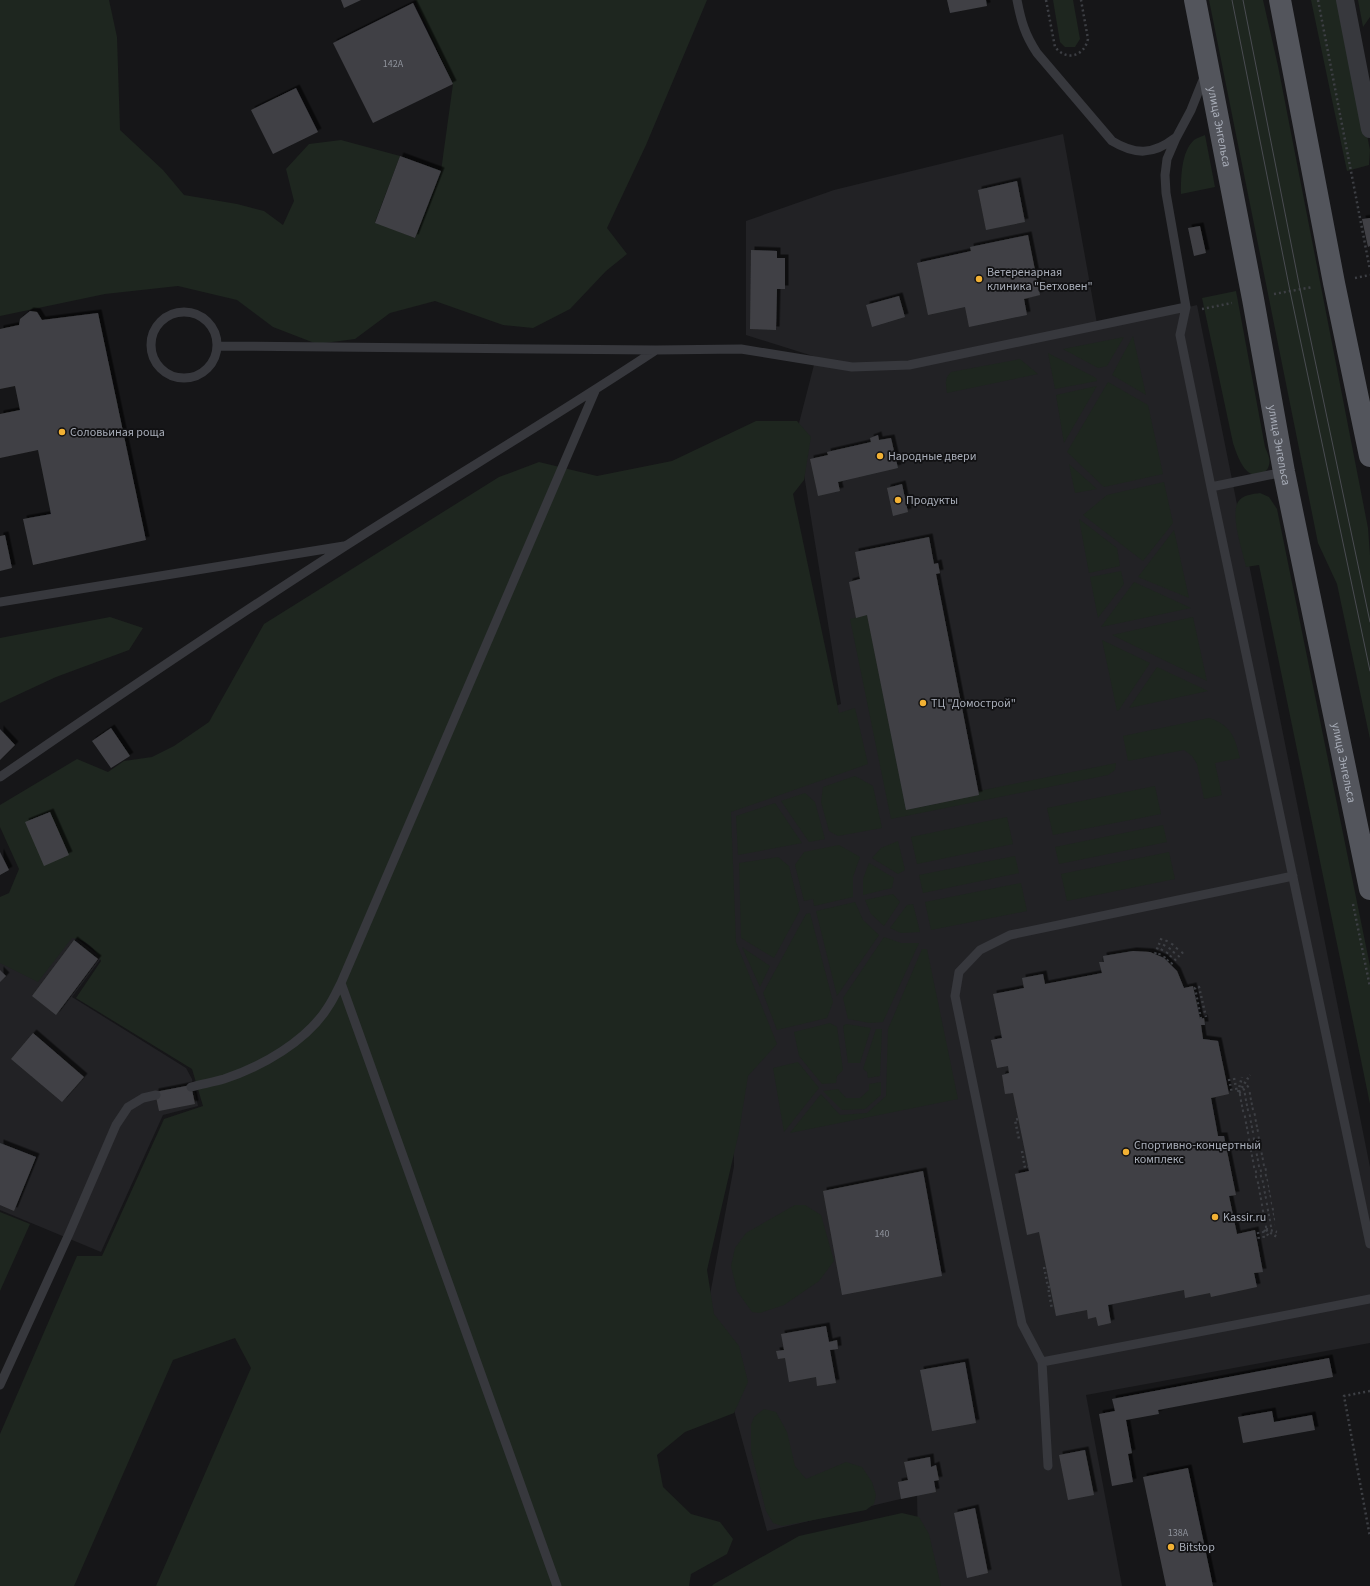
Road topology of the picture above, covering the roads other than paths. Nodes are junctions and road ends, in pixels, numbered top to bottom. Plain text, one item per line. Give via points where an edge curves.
1 (1017, 0) edge
2 (1195, 0) edge
3 (1280, 0) edge
4 (1345, 0) edge
5 (1208, 68) junction
6 (1369, 121) edge
7 (1176, 138) junction
8 (1186, 309) junction
9 (218, 346) junction
10 (656, 350) junction
11 (594, 391) junction
12 (1370, 456) edge
13 (1284, 472) junction
14 (1211, 487) junction
15 (347, 545) junction
16 (0, 602) edge
17 (0, 777) edge
18 (1293, 876) junction
19 (1370, 889) edge
20 (341, 983) junction
21 (191, 1087) dead end
22 (156, 1095) dead end
23 (1370, 1244) edge
24 (1370, 1299) edge
25 (1042, 1362) junction
26 (0, 1385) edge
27 (1048, 1466) dead end
28 (556, 1586) edge

1 - 7 lane via 1028,40 1112,141 1124,149 1138,152 1151,151
2 - 5 main road, улица Энгельса
3 - 12 main road
4 - 6 street
5 - 7 lane via 1191,110
5 - 13 main road, улица Энгельса
7 - 8 lane via 1167,159 1166,193
8 - 10 lane via 909,366 852,367 741,349
8 - 14 lane via 1180,335
9 - 9 lane via 214,328 203,317 188,311 175,312 163,318 152,334 150,350 159,368 167,374 185,379 202,373 214,360
9 - 10 lane
10 - 11 lane
11 - 15 lane
11 - 20 lane
13 - 14 lane
13 - 19 main road, улица Энгельса
14 - 18 lane
15 - 16 lane
15 - 17 lane via 135,684
18 - 23 lane
18 - 25 lane via 1010,935 980,950 959,972 955,996 1022,1324
20 - 21 lane via 328,1008 295,1043 255,1067 224,1079
20 - 28 lane
22 - 26 lane via 143,1098 128,1107 116,1124
24 - 25 lane
25 - 27 lane

